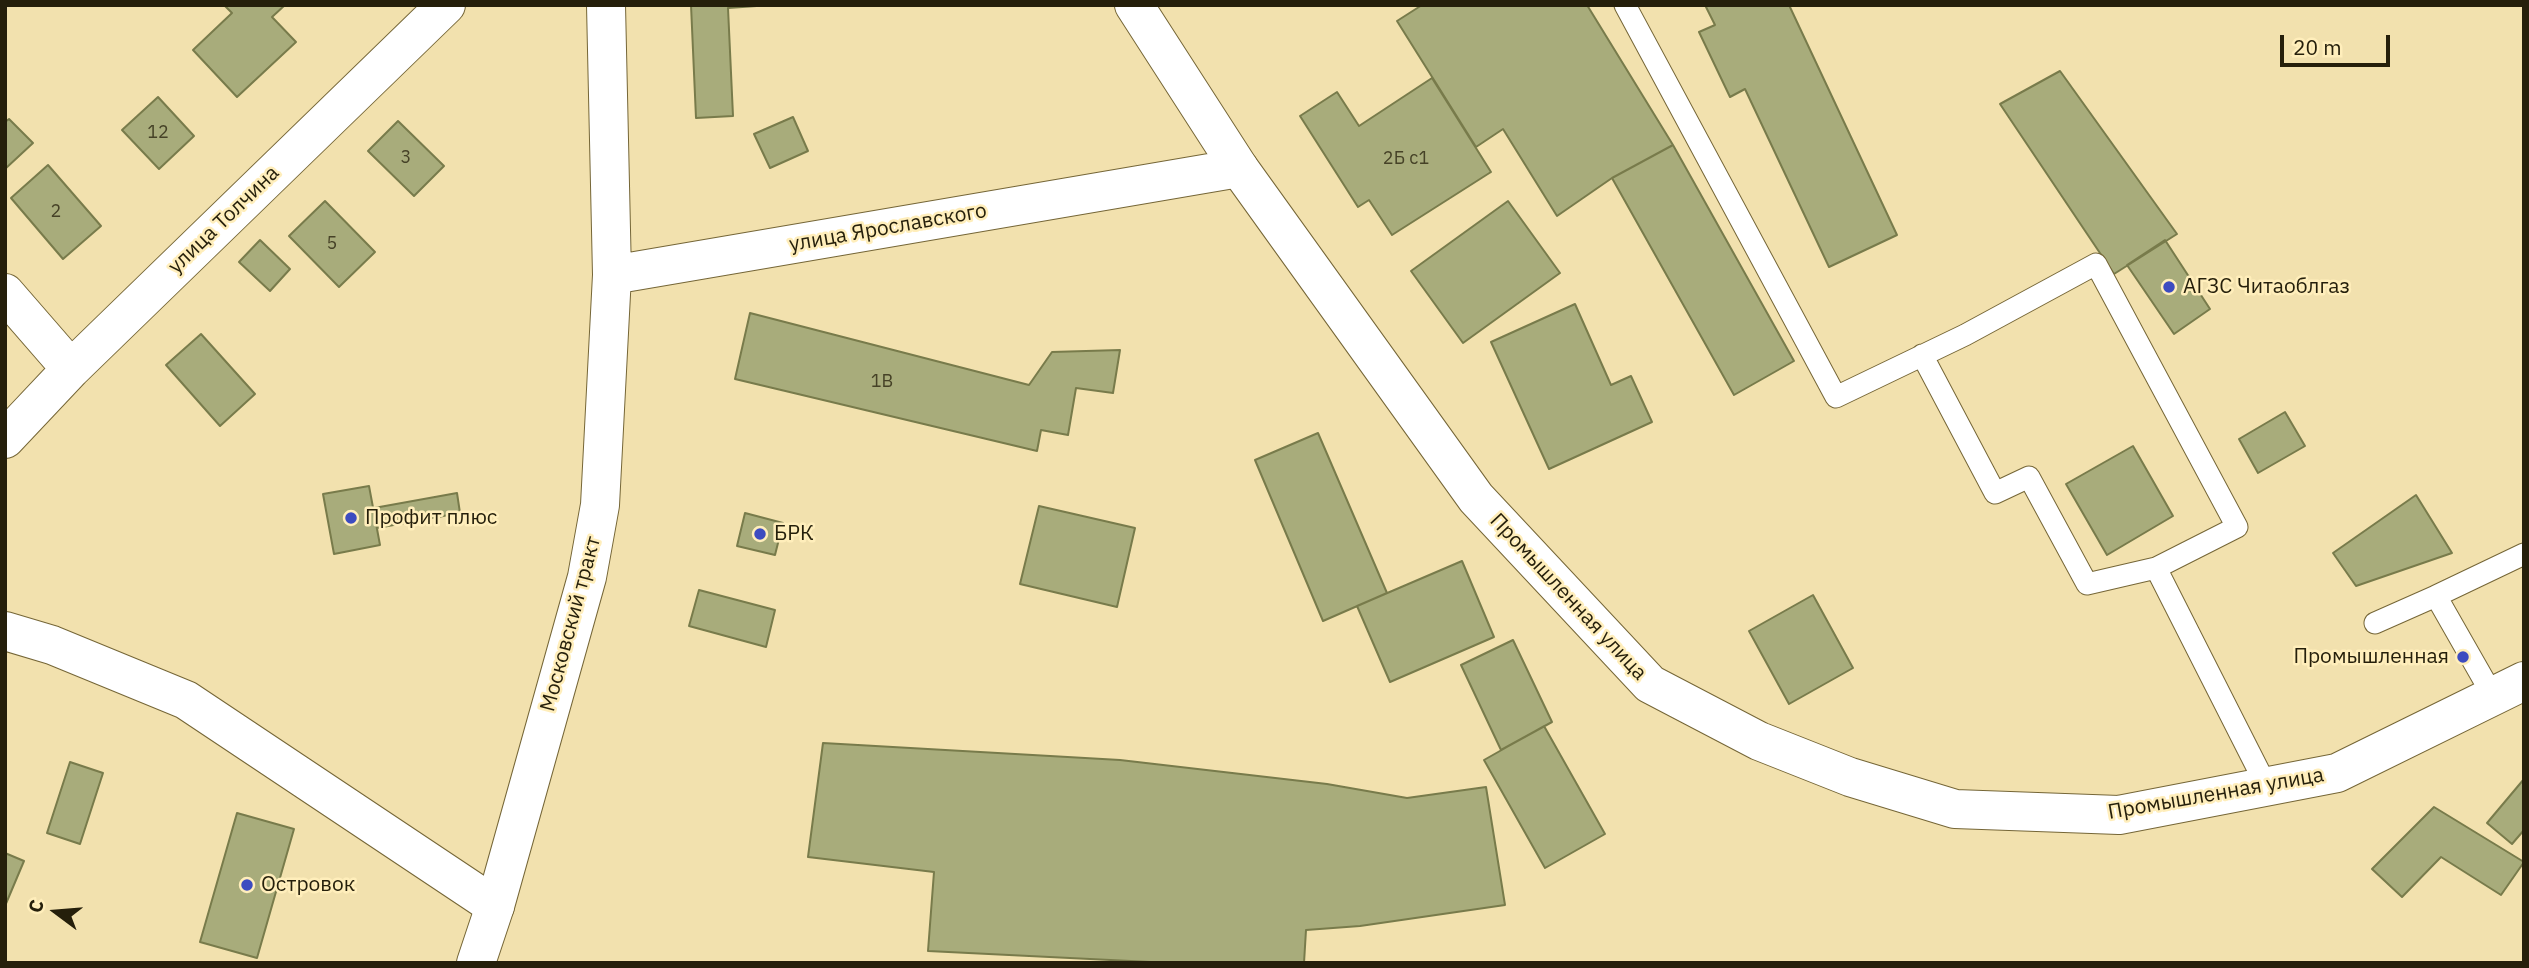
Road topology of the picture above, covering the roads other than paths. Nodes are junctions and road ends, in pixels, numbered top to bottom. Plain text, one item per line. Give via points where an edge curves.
1 (446, 5) edge
2 (606, 5) edge
3 (1134, 5) edge
4 (1625, 5) edge
5 (1239, 168) junction
6 (612, 275) junction
7 (5, 293) edge
8 (1922, 355) junction
9 (71, 369) junction
10 (5, 439) edge
11 (2524, 554) edge
12 (2156, 568) junction
13 (2436, 596) junction
14 (2375, 623) dead end
15 (5, 631) edge
16 (2508, 689) edge
17 (2267, 787) junction
18 (495, 906) junction
19 (476, 963) edge

1 - 9 street, улица Толчина
2 - 6 street
3 - 5 street
4 - 8 lane via 1836,397
5 - 6 street, улица Ярославского
5 - 17 street, Промышленная улица via 1476,498 1650,684 1759,741 1850,777 1955,809 2119,815
6 - 18 street, Московский тракт via 600,505 587,577
7 - 9 street
8 - 12 lane via 1995,493 2029,477 2087,584
8 - 12 lane via 2096,264 2237,527
9 - 10 street, улица Толчина
11 - 13 lane
12 - 17 lane
13 - 14 lane
13 - 16 lane
15 - 18 street via 52,645 187,701
16 - 17 street, Промышленная улица via 2337,773
18 - 19 street, Московский тракт

